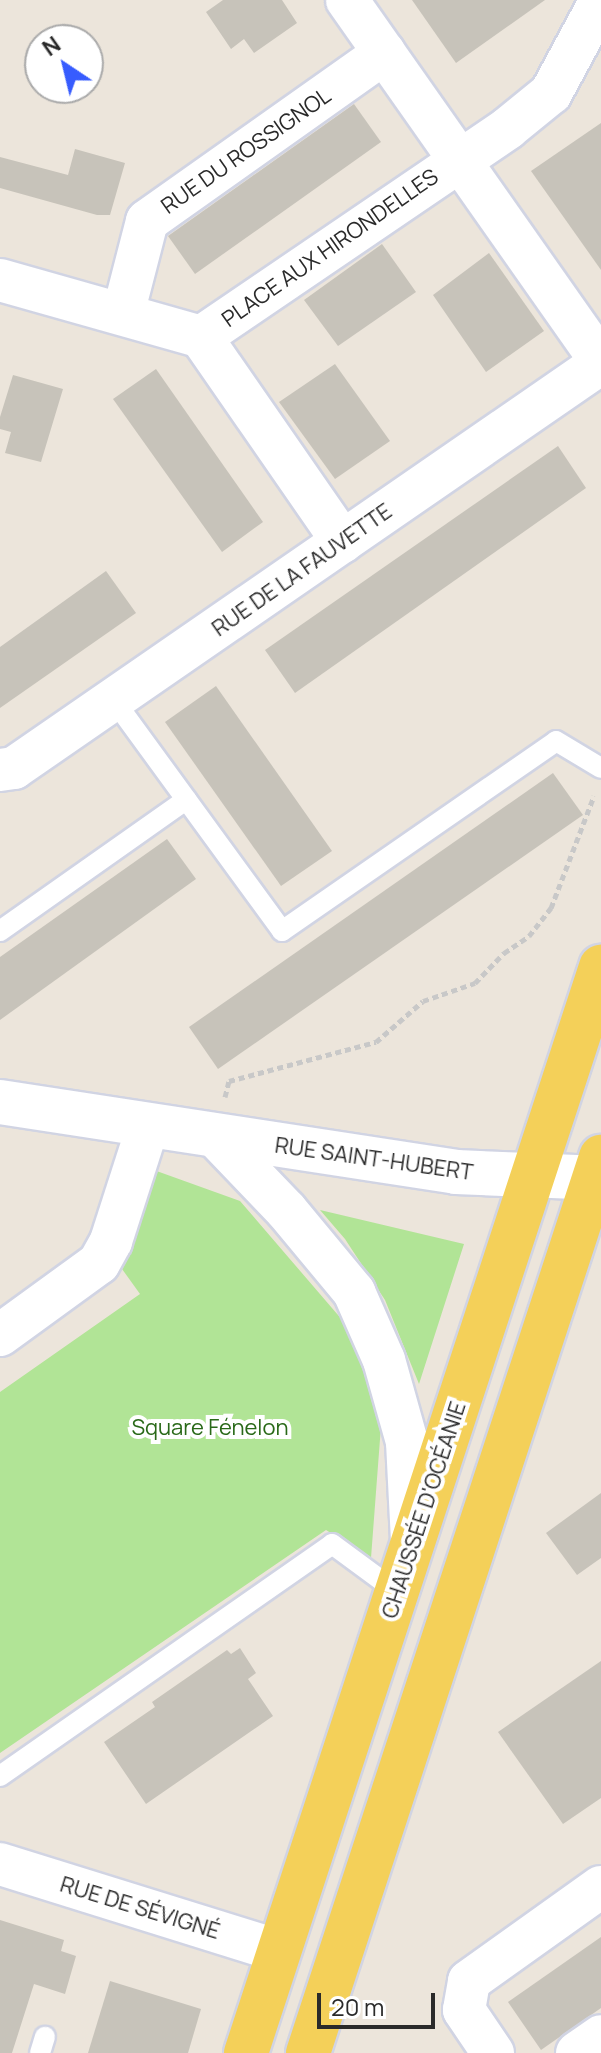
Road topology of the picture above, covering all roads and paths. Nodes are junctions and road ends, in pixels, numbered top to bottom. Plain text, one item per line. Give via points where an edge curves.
1 (347, 0) edge
2 (601, 0) edge
3 (384, 53) junction
4 (461, 158) junction
5 (0, 280) edge
6 (123, 314) junction
7 (201, 337) junction
8 (601, 362) edge
9 (343, 542) junction
10 (113, 699) junction
11 (601, 768) edge
12 (0, 770) edge
13 (186, 800) junction
14 (0, 931) edge
15 (601, 967) edge
16 (0, 1102) edge
17 (219, 1121) junction
18 (148, 1126) junction
19 (599, 1171) edge
20 (533, 1176) junction
21 (0, 1335) edge
22 (412, 1545) junction
23 (397, 1592) junction
24 (0, 1776) edge
25 (0, 1864) edge
26 (601, 1887) edge
27 (279, 1951) junction
28 (601, 2036) edge
29 (246, 2053) edge
30 (308, 2053) edge
31 (493, 2053) edge
32 (577, 2053) edge

1 - 3 street
2 - 4 street via 551,93
3 - 4 street
3 - 6 street, RUE DU ROSSIGNOL via 147,221
4 - 7 street, PLACE AUX HIRONDELLES
4 - 8 street, PLACE AUX HIRONDELLES
5 - 6 street
6 - 7 street
7 - 9 street, PLACE AUX HIRONDELLES
8 - 9 street, RUE DE LA FAUVETTE
9 - 10 street, RUE DE LA FAUVETTE
10 - 12 street, RUE DE LA FAUVETTE via 14,768
10 - 13 lane
11 - 13 lane via 556,741 282,931
11 - 17 path via 551,908 529,936 475,983 423,1001 376,1042 229,1081
13 - 14 lane
15 - 20 main road, CHAUSSÉE D'OCÉANIE
16 - 18 street, RUE SAINT-HUBERT
17 - 18 street, RUE SAINT-HUBERT
17 - 20 street, RUE SAINT-HUBERT via 456,1172
17 - 22 street, RUE SAINT-HUBERT via 354,1292 384,1360 407,1442
18 - 21 street via 99,1263
19 - 20 street, RUE SAINT-HUBERT
19 - 30 main road
20 - 22 main road, CHAUSSÉE D'OCÉANIE
22 - 23 main road, CHAUSSÉE D'OCÉANIE
23 - 24 lane via 332,1544
23 - 27 main road, CHAUSSÉE D'OCÉANIE
25 - 27 street, RUE DE SÉVIGNÉ
26 - 31 street via 469,1981 464,2010
27 - 29 main road, CHAUSSÉE D'OCÉANIE
28 - 32 street

